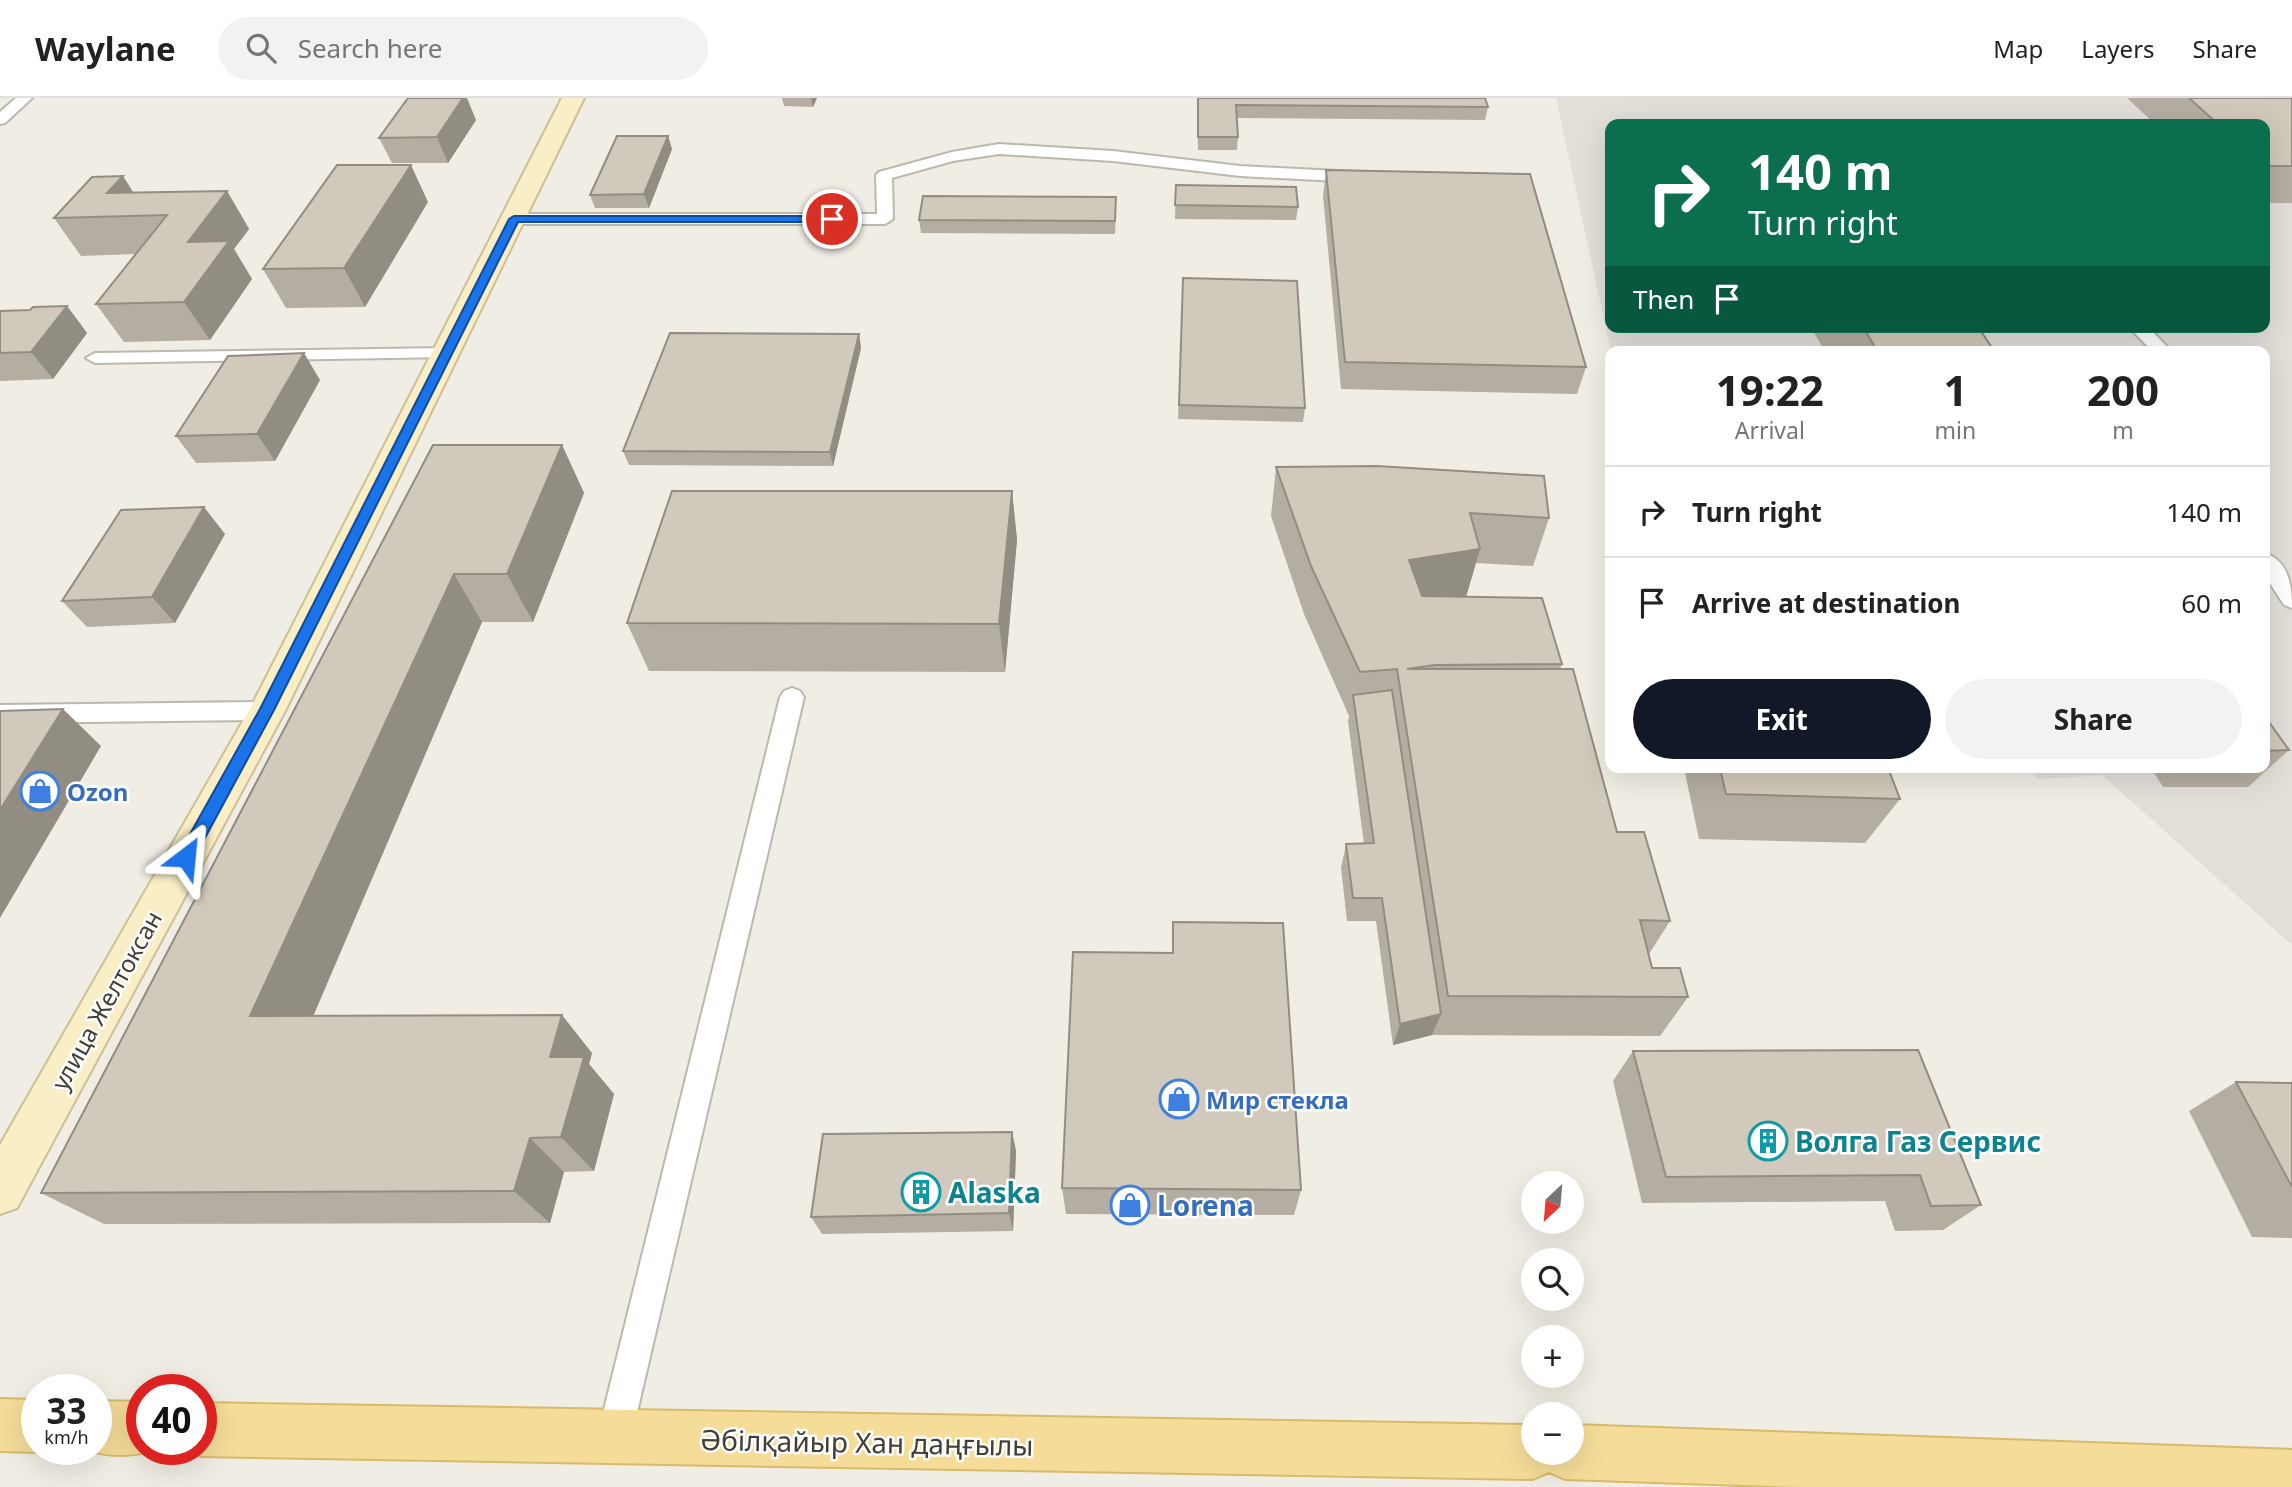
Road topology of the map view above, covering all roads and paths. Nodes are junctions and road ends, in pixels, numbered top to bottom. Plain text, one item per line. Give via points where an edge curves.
1 (26, 98) edge
2 (573, 98) edge
3 (0, 120) edge
4 (1368, 177) edge
5 (514, 219) junction
6 (2144, 333) edge
7 (2157, 346) edge
8 (445, 353) junction
9 (95, 358) dead end
10 (2270, 572) edge
11 (2292, 600) edge
12 (792, 697) dead end
13 (267, 710) junction
14 (0, 714) edge
15 (0, 1191) edge
16 (0, 1426) edge
17 (21, 1426) edge
18 (217, 1429) edge
19 (614, 1438) junction
20 (1521, 1451) edge
21 (1584, 1453) edge
22 (2292, 1477) edge

1 - 3 lane
2 - 5 street, улица Желтоксан
4 - 5 lane via 1240,171 999,149 884,175 885,219
5 - 8 street, улица Желтоксан
6 - 7 lane
8 - 9 lane
8 - 13 street, улица Желтоксан
10 - 11 lane
12 - 19 lane
13 - 14 lane
13 - 15 street, улица Желтоксан
16 - 17 main road
18 - 19 main road, Әбілқайыр Хан даңғылы
19 - 20 main road, Әбілқайыр Хан даңғылы
21 - 22 main road

